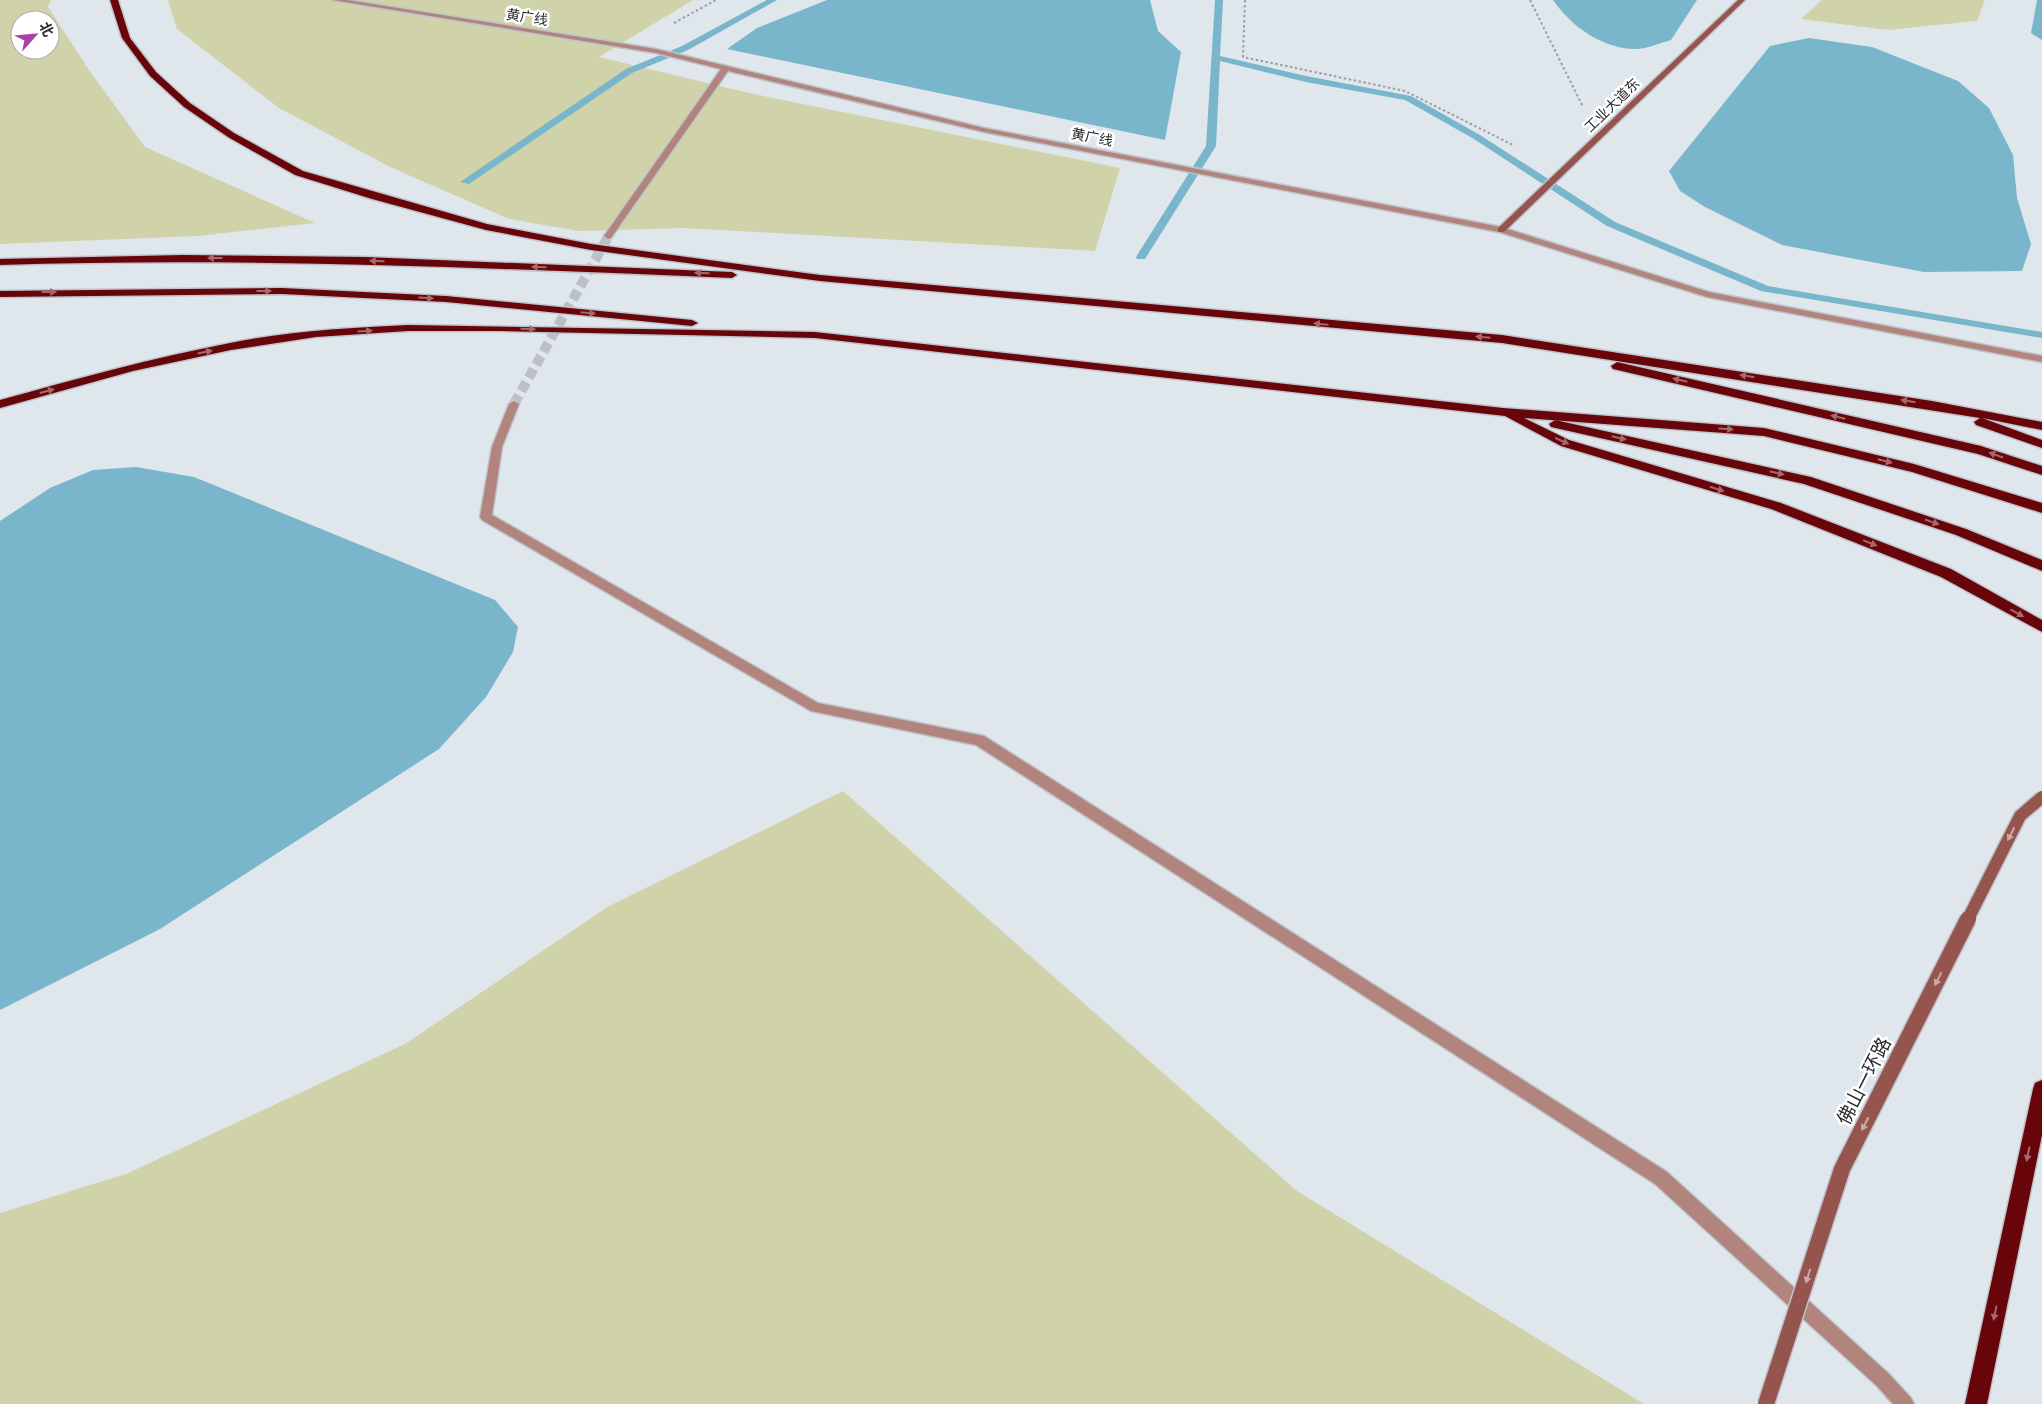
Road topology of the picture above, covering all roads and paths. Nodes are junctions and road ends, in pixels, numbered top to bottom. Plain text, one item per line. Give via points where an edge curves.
1 (114, 0) edge
2 (335, 0) edge
3 (1245, 0) edge
4 (1530, 0) edge
5 (1742, 0) edge
6 (726, 68) junction
7 (1599, 137) junction
8 (1513, 145) dead end
9 (1501, 230) junction
10 (608, 236) tunnel mouth
11 (0, 262) edge
12 (820, 278) junction
13 (0, 294) edge
14 (815, 335) junction
15 (1502, 339) junction
16 (2042, 359) edge
17 (0, 404) edge
18 (514, 404) tunnel mouth
19 (1932, 405) junction
20 (1503, 412) junction
21 (2042, 426) edge
22 (2042, 444) edge
23 (2042, 471) edge
24 (2042, 508) edge
25 (2042, 566) edge
26 (2042, 627) edge
27 (2042, 797) edge
28 (2042, 1089) edge
29 (1766, 1404) edge
30 (1905, 1404) edge
31 (1976, 1404) edge

1 - 12 highway via 126,38 153,74 187,105 231,135 299,173 486,227 591,247
2 - 6 street, 黄广线 via 656,51
3 - 8 path via 1243,57 1405,91
4 - 7 path
5 - 7 street, 工业大道东
6 - 9 street, 黄广线 via 984,130
6 - 10 street
7 - 9 street, 工业大道东
9 - 16 street, 黄广线 via 1707,294
12 -> 11 highway via 306,258 91,258
15 -> 12 highway
13 -> 14 highway via 282,291 436,299
17 -> 14 highway via 132,368 231,346 316,334 408,328 501,328
14 - 20 highway
19 -> 15 highway
23 -> 15 highway via 1981,450
18 - 30 street via 497,448 486,517 815,707 979,740 1661,1178 1883,1380
19 - 21 highway
19 - 22 highway
20 -> 24 highway via 1764,432 1914,468
20 -> 25 highway via 1806,480 1961,532
20 -> 26 highway via 1565,443 1776,506 1946,573
27 -> 29 street, 佛山一环路, bridge via 2020,816 1842,1169
28 -> 31 highway

